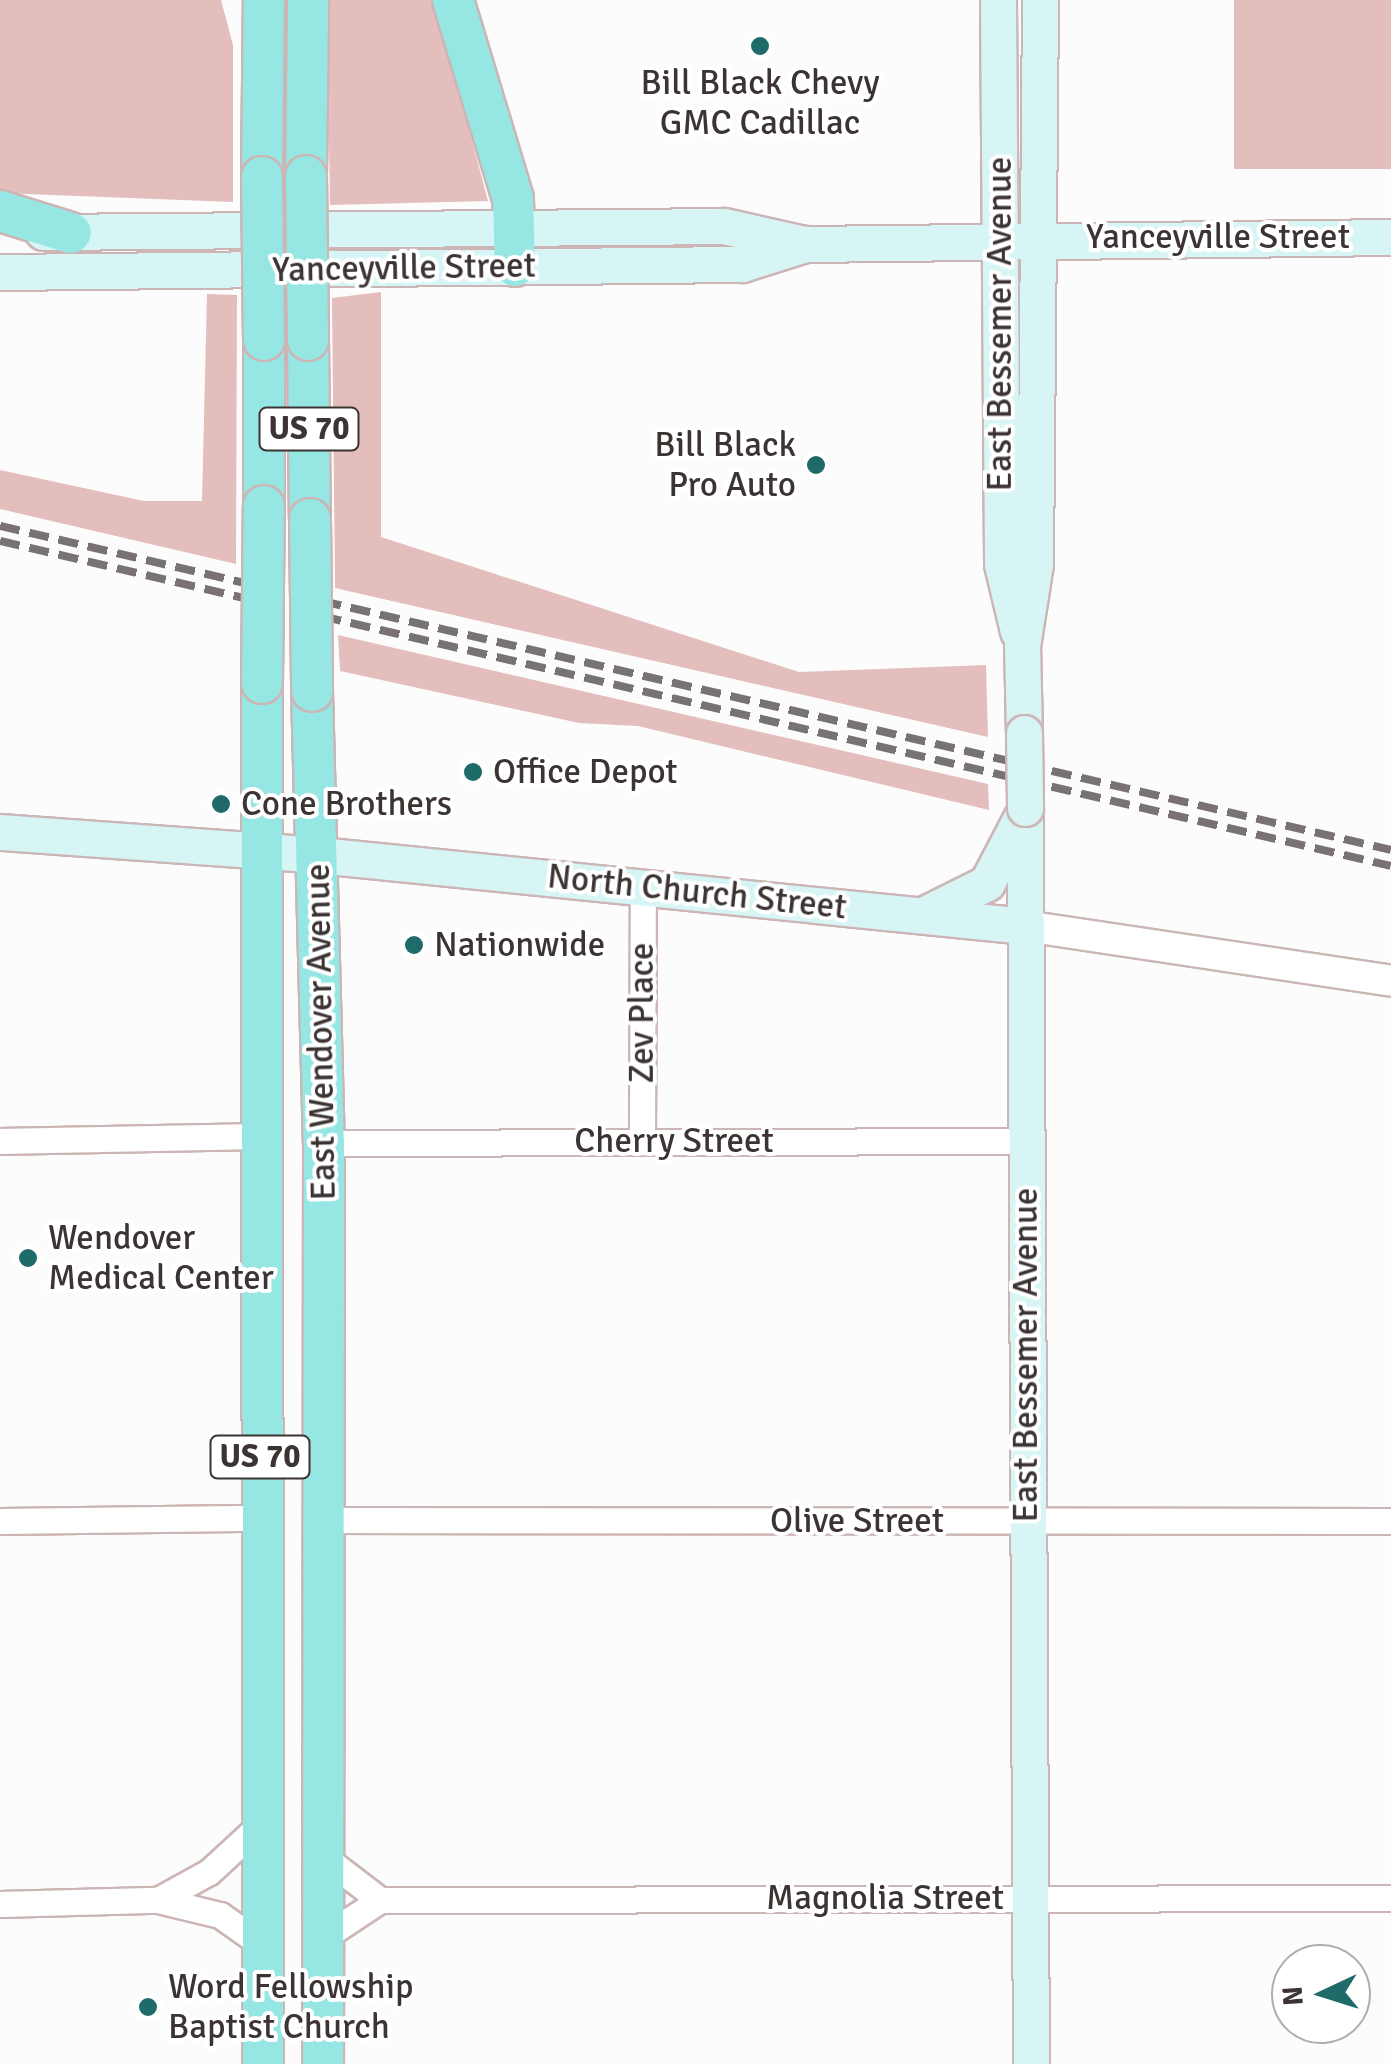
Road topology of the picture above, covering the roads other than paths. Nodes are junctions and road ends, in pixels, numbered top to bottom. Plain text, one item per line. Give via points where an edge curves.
1 (308, 0) edge
2 (453, 0) edge
3 (998, 0) edge
4 (1040, 0) edge
5 (260, 10) edge
6 (0, 211) edge
7 (0, 232) edge
8 (70, 233) junction
9 (1391, 236) edge
10 (1036, 238) junction
11 (999, 239) junction
12 (514, 249) junction
13 (0, 272) edge
14 (1022, 646) junction
15 (1025, 808) junction
16 (0, 832) edge
17 (264, 850) junction
18 (319, 855) junction
19 (643, 885) junction
20 (922, 915) junction
21 (1024, 926) junction
22 (1391, 981) edge
23 (261, 1136) junction
24 (0, 1141) edge
25 (642, 1141) junction
26 (1025, 1141) junction
27 (324, 1143) junction
28 (260, 1518) junction
29 (324, 1520) junction
30 (0, 1521) edge
31 (1391, 1521) edge
32 (1027, 1522) junction
33 (260, 1824) junction
34 (321, 1855) junction
35 (1030, 1898) junction
36 (1391, 1898) edge
37 (158, 1900) junction
38 (380, 1900) junction
39 (0, 1904) edge
40 (321, 1939) junction
41 (261, 1944) junction
42 (263, 2064) edge
43 (324, 2064) edge
44 (1031, 2064) edge

1 - 18 highway, East Wendover Avenue / US 70, bridge
2 - 12 highway via 513,199
3 - 11 main road, East Bessemer Avenue
4 - 10 main road, East Bessemer Avenue
5 - 17 highway, East Wendover Avenue / US 70, bridge
6 - 8 highway
7 - 8 main road, Yanceyville Street
8 - 12 main road, Yanceyville Street
9 - 10 main road, Yanceyville Street
10 - 11 main road, Yanceyville Street
10 - 14 main road, East Bessemer Avenue via 1036,564
11 - 12 main road, Yanceyville Street via 804,244 742,264
11 - 14 main road, East Bessemer Avenue via 1002,564
12 - 13 main road, Yanceyville Street
14 - 15 main road, East Bessemer Avenue, bridge
15 - 20 main road via 987,882
15 - 21 main road, East Bessemer Avenue
16 - 17 main road, North Church Street
17 - 18 main road, North Church Street
17 - 23 highway, East Wendover Avenue / US 70
18 - 19 main road, North Church Street
18 - 27 highway, East Wendover Avenue / US 70
19 - 20 main road, North Church Street
19 - 25 street, Zev Place
20 - 21 main road, North Church Street
21 - 22 street, North Church Street
21 - 26 main road, East Bessemer Avenue
23 - 24 street
23 - 28 highway, East Wendover Avenue / US 70
25 - 26 street, Cherry Street
25 - 27 street, Cherry Street
26 - 32 main road, East Bessemer Avenue
27 - 29 highway, East Wendover Avenue / US 70
28 - 30 street
28 - 33 highway, East Wendover Avenue / US 70
29 - 32 street, Olive Street
29 - 34 highway, East Wendover Avenue / US 70
31 - 32 street, Olive Street
32 - 35 main road, East Bessemer Avenue
33 - 37 street via 209,1872
33 - 41 highway, East Wendover Avenue / US 70
34 - 38 street
34 - 40 highway, East Wendover Avenue / US 70
35 - 36 street, Magnolia Street
35 - 38 street, Magnolia Street
35 - 44 main road, East Bessemer Avenue
37 - 39 street
37 - 41 street via 220,1915
38 - 40 street
40 - 43 highway, East Wendover Avenue / US 70
41 - 42 highway, East Wendover Avenue / US 70

